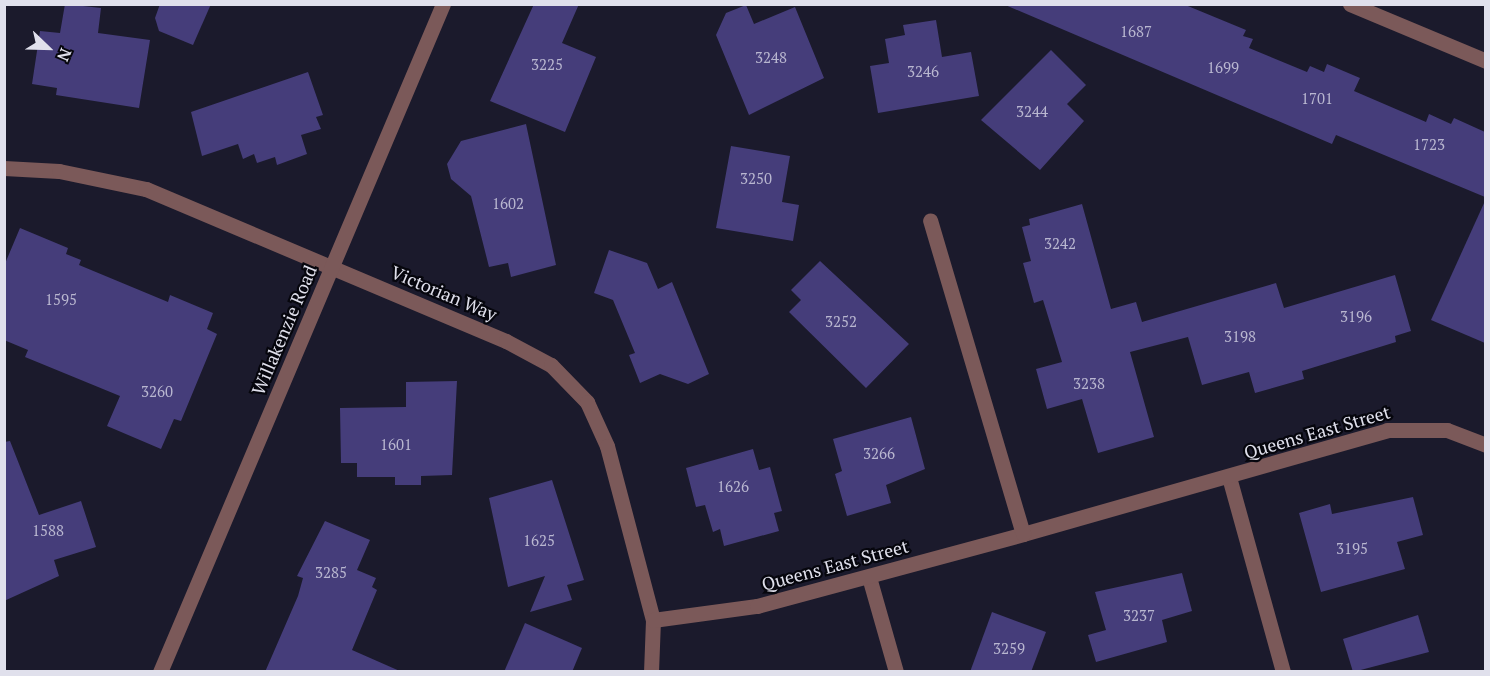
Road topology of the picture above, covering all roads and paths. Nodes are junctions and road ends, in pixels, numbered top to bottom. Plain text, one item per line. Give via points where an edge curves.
1 (443, 4) edge
2 (1350, 4) edge
3 (1485, 61) edge
4 (4, 168) edge
5 (930, 221) dead end
6 (332, 266) junction
7 (1485, 445) edge
8 (1229, 477) junction
9 (1023, 534) junction
10 (869, 577) junction
11 (653, 620) junction
12 (160, 672) edge
13 (651, 672) edge
14 (896, 672) edge
15 (1283, 672) edge

1 - 6 street, Willakenzie Road
2 - 3 street
4 - 6 street, Victorian Way via 126,183
5 - 9 street
6 - 11 street, Victorian Way via 522,348 569,382 587,402 607,446
6 - 12 street, Willakenzie Road
7 - 8 street, Queens East Street via 1446,430 1407,427
8 - 9 street, Queens East Street
8 - 15 street, Queens East Street
9 - 10 street, Queens East Street
10 - 11 street, Queens East Street via 757,606
10 - 14 street
11 - 13 street, Victorian Way

